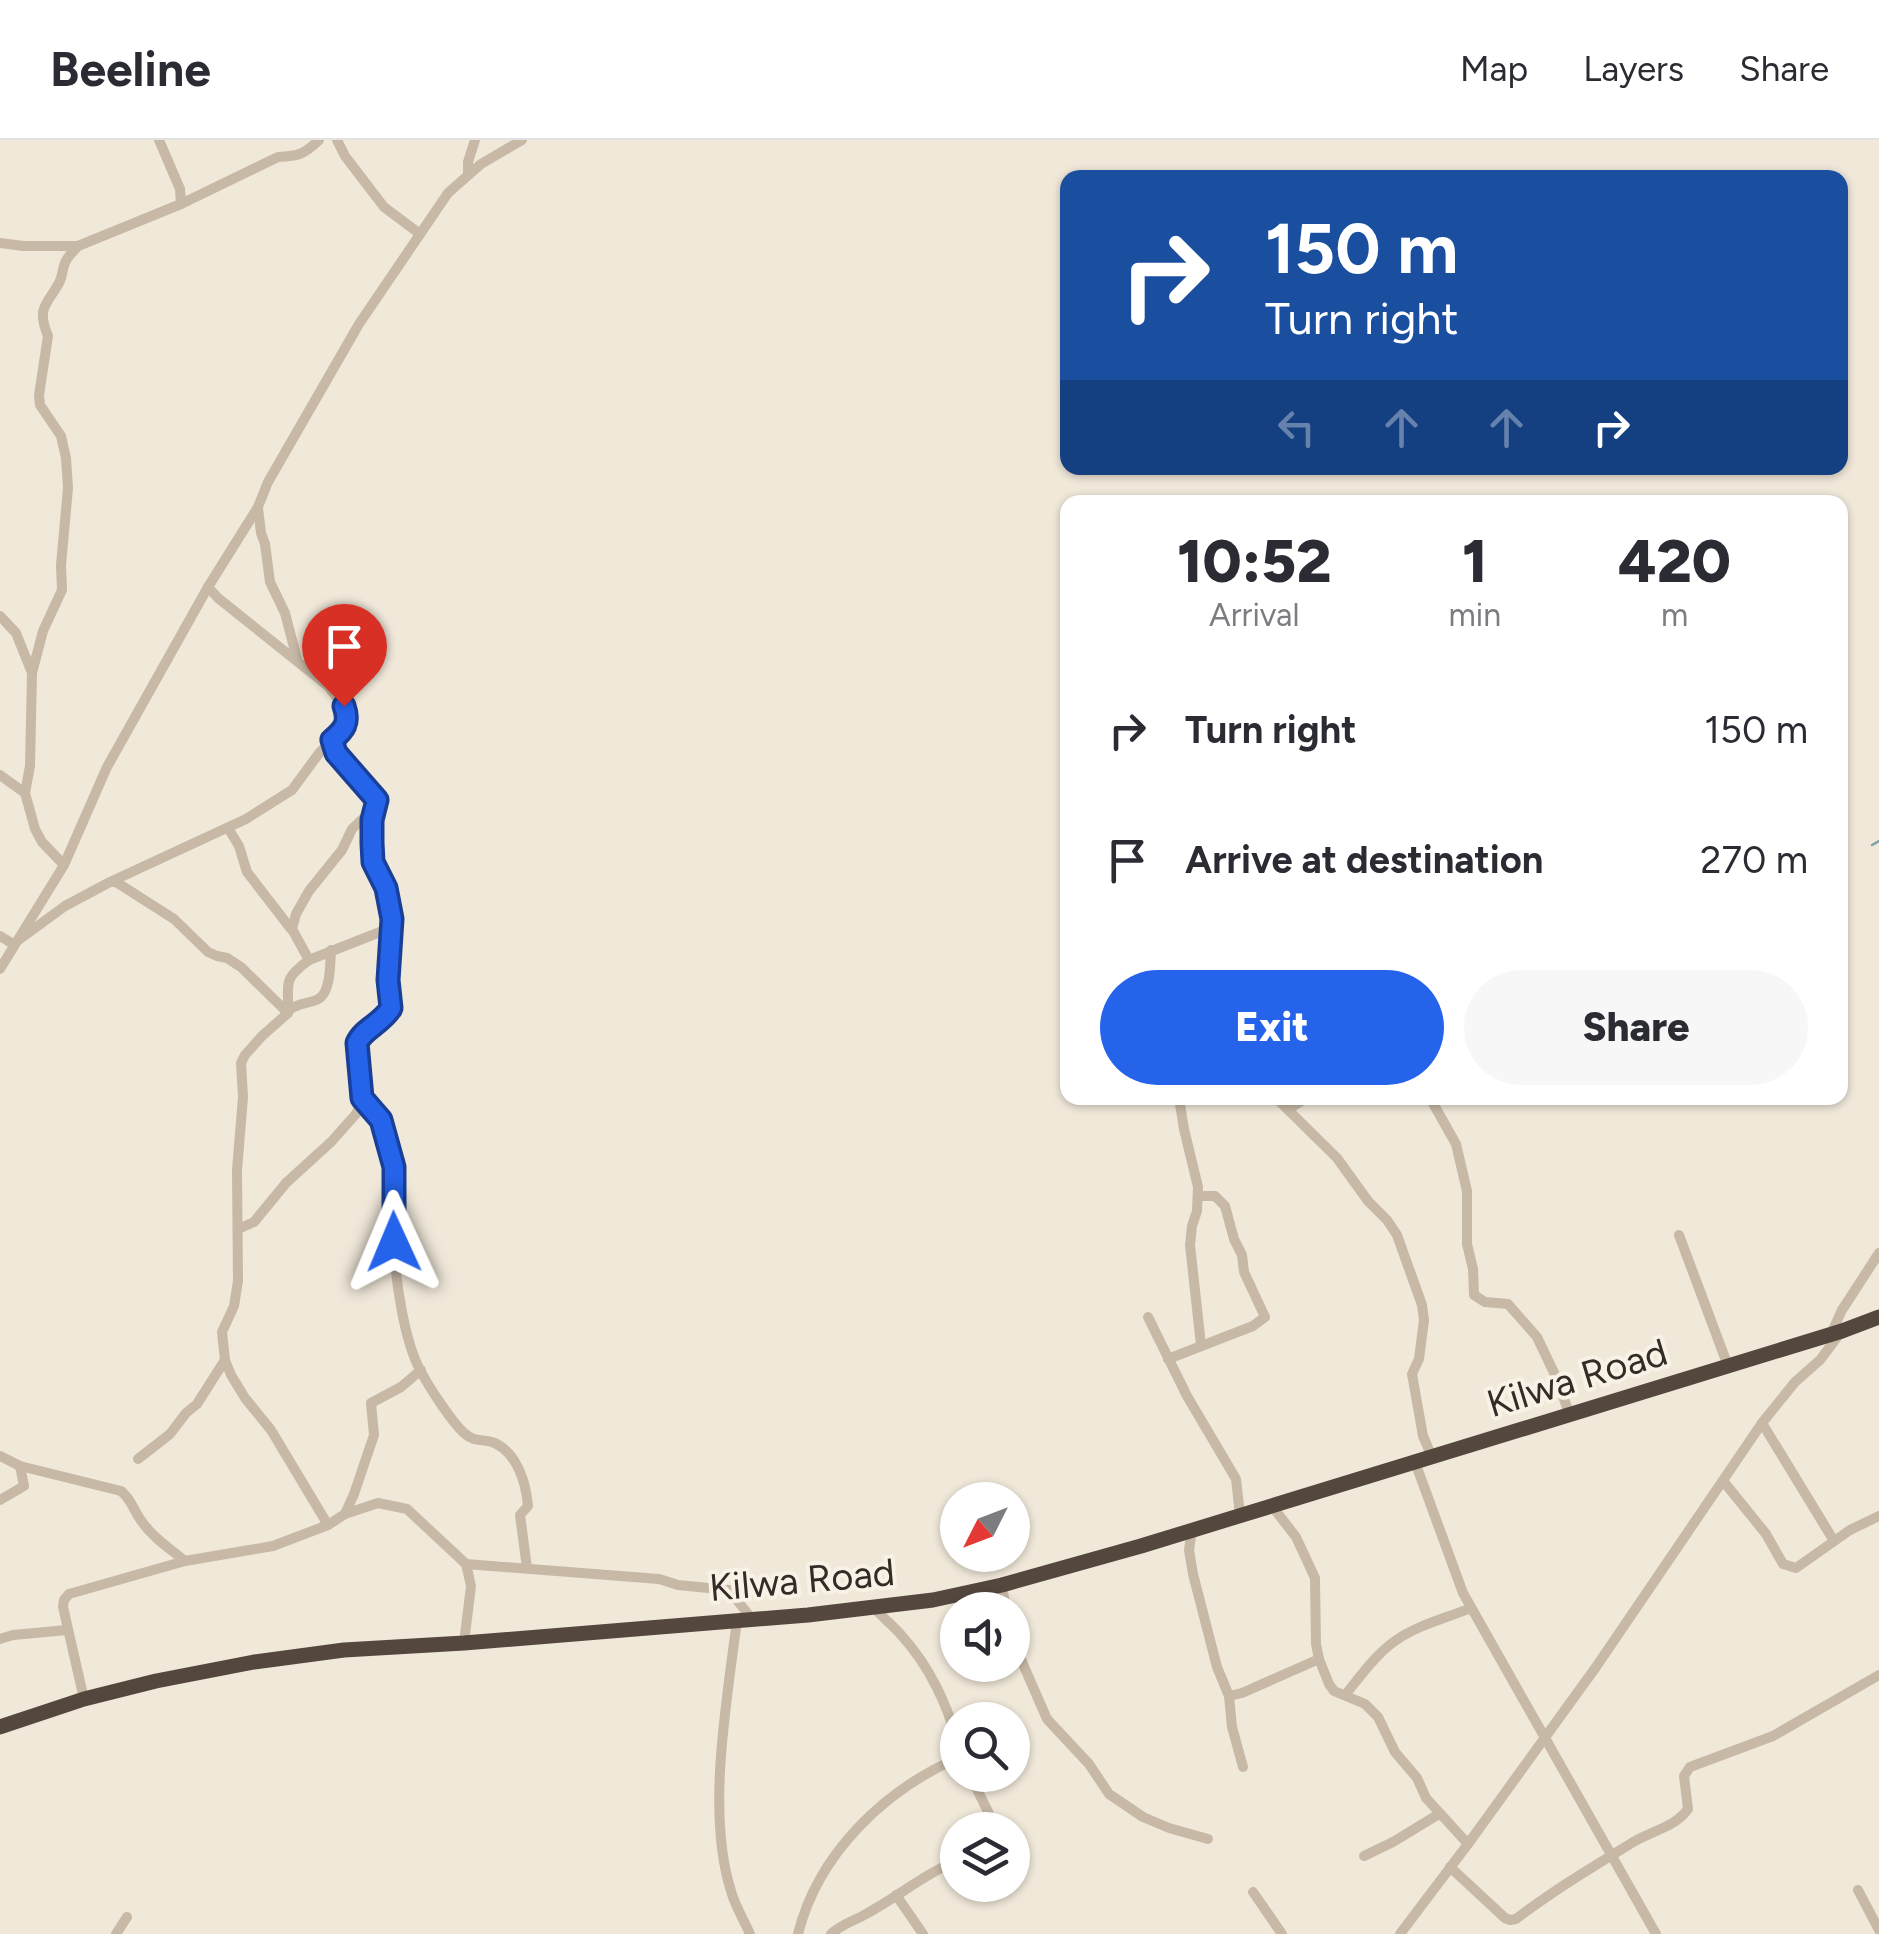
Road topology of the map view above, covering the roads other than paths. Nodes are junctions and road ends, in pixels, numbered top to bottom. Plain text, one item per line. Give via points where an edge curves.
1 (158, 140) edge
2 (319, 140) edge
3 (338, 140) edge
4 (522, 140) edge
5 (474, 141) edge
6 (468, 174) junction
7 (180, 204) junction
8 (420, 234) junction
9 (0, 243) edge
10 (78, 246) junction
11 (258, 506) junction
12 (208, 587) junction
13 (0, 616) edge
14 (298, 660) junction
15 (32, 673) junction
16 (332, 740) junction
17 (0, 775) edge
18 (25, 793) junction
19 (374, 808) junction
20 (228, 828) junction
21 (64, 865) junction
22 (110, 882) junction
23 (391, 924) junction
24 (292, 929) junction
25 (0, 936) edge
26 (14, 944) junction
27 (331, 950) junction
28 (309, 960) junction
29 (0, 969) edge
30 (289, 1011) junction
31 (362, 1098) junction
32 (1180, 1105) edge
33 (1284, 1105) edge
34 (1295, 1105) edge
35 (1434, 1105) edge
36 (1289, 1109) junction
37 (1198, 1196) junction
38 (238, 1229) junction
39 (1680, 1235) dead end
40 (1879, 1253) edge
41 (1148, 1316) dead end
42 (1877, 1323) edge
43 (1836, 1333) junction
44 (1201, 1345) junction
45 (1168, 1359) junction
46 (225, 1360) junction
47 (1728, 1366) junction
48 (420, 1370) junction
49 (1569, 1414) junction
50 (1762, 1424) junction
51 (0, 1456) edge
52 (1432, 1456) junction
53 (138, 1458) dead end
54 (1414, 1462) junction
55 (20, 1466) junction
56 (1724, 1482) junction
57 (0, 1500) edge
58 (1272, 1506) junction
59 (345, 1514) junction
60 (1240, 1515) junction
61 (1879, 1516) edge
62 (328, 1525) junction
63 (1192, 1529) junction
64 (1834, 1541) junction
65 (184, 1561) junction
66 (466, 1564) junction
67 (527, 1568) junction
68 (1002, 1585) junction
69 (1003, 1592) edge
70 (874, 1608) junction
71 (1471, 1608) junction
72 (745, 1619) junction
73 (68, 1630) junction
74 (0, 1639) edge
75 (464, 1643) junction
76 (1319, 1660) junction
77 (1879, 1676) edge
78 (1030, 1680) edge
79 (1228, 1696) junction
80 (1345, 1696) junction
81 (84, 1699) junction
82 (945, 1702) edge
83 (0, 1727) edge
84 (1545, 1736) junction
85 (940, 1766) edge
86 (1243, 1767) dead end
87 (1438, 1814) junction
88 (1208, 1839) dead end
89 (1468, 1844) junction
90 (1364, 1856) dead end
91 (1613, 1856) junction
92 (1450, 1867) junction
93 (940, 1869) edge
94 (1858, 1890) dead end
95 (1253, 1892) dead end
96 (896, 1895) junction
97 (127, 1918) dead end
98 (1879, 1930) edge
99 (116, 1934) edge
100 (750, 1934) edge
101 (798, 1934) edge
102 (831, 1934) edge
103 (923, 1934) edge
104 (1282, 1934) edge
105 (1400, 1934) edge
106 (1656, 1934) edge

1 - 7 street
2 - 7 street via 303,154 278,157
3 - 8 street via 384,207
4 - 6 street
5 - 6 street
6 - 8 street
7 - 10 street
8 - 11 street via 359,324
9 - 10 street
10 - 15 street via 42,309 48,336 40,405 60,436 68,488 62,590
11 - 12 street
11 - 14 street via 267,568
12 - 14 street
12 - 21 street via 107,767
13 - 15 street via 16,634
14 - 16 street via 344,706 346,726
15 - 18 street
16 - 19 street via 377,800
16 - 20 street via 292,790
17 - 18 street
18 - 21 street via 34,829
19 - 23 street via 373,862 386,888
19 - 24 street via 309,892
20 - 22 street
20 - 24 street via 247,872
21 - 26 street
22 - 26 street
22 - 30 street via 167,914 208,952 233,961
23 - 27 street
23 - 31 street via 391,1008 357,1043
24 - 28 street
25 - 26 street
26 - 29 street
27 - 28 street
27 - 30 street via 324,993
28 - 30 street via 289,980
30 - 38 street via 242,1063
31 - 38 street via 332,1142 254,1222
31 - 48 street via 381,1120 391,1152 396,1264
32 - 37 street
33 - 36 street
34 - 36 street
35 - 49 street via 1456,1144 1467,1191 1474,1295 1508,1304 1537,1337
36 - 52 street via 1397,1235 1422,1304 1412,1374
37 - 44 street via 1190,1245
37 - 44 street via 1215,1196 1225,1206 1266,1315
38 - 46 street via 238,1282 222,1332
39 - 47 street
40 - 43 street via 1842,1310
41 - 45 street
42 - 43 highway, Kilwa Road
43 - 47 highway, Kilwa Road
43 - 50 street
44 - 45 street
45 - 60 street via 1236,1478
46 - 53 street via 197,1404
46 - 62 street
47 - 49 highway, Kilwa Road
48 - 59 street via 371,1403 374,1435
48 - 67 street via 460,1430 497,1444 514,1461 528,1506 520,1515
49 - 52 highway, Kilwa Road
50 - 56 street
50 - 64 street
51 - 55 street
52 - 54 highway, Kilwa Road
54 - 58 highway, Kilwa Road
54 - 71 street
55 - 57 street via 24,1486
55 - 65 street via 121,1491 154,1536
56 - 64 street via 1783,1564 1796,1568
56 - 84 street
58 - 60 highway, Kilwa Road
58 - 76 street via 1296,1536 1315,1578
59 - 62 street
59 - 66 street via 378,1503 407,1509
60 - 63 highway, Kilwa Road
61 - 64 street
62 - 65 street via 272,1546
63 - 68 highway, Kilwa Road
63 - 79 street via 1192,1574
65 - 73 street via 69,1594 63,1607
66 - 67 street
66 - 75 street via 471,1586
67 - 72 street via 730,1590
68 - 69 street
68 - 70 highway, Kilwa Road
70 - 72 highway, Kilwa Road
70 - 82 street via 922,1660
71 - 80 street via 1392,1643
71 - 84 street
72 - 75 highway, Kilwa Road
72 - 100 street via 721,1745 720,1828 731,1894
73 - 74 street
73 - 81 street
75 - 81 highway, Kilwa Road via 254,1662
76 - 79 street
76 - 80 street via 1334,1691
77 - 91 street via 1772,1736 1690,1766 1682,1817
78 - 88 street via 1047,1719 1109,1794 1143,1817
79 - 86 street
80 - 87 street via 1378,1716
81 - 83 highway, Kilwa Road
84 - 89 street
84 - 91 street
85 - 101 street via 895,1794 837,1852
87 - 89 street
87 - 90 street
89 - 92 street
91 - 92 street via 1510,1920
91 - 106 street
92 - 105 street
93 - 96 street
94 - 98 street
95 - 104 street
96 - 102 street
96 - 103 street
97 - 99 street

